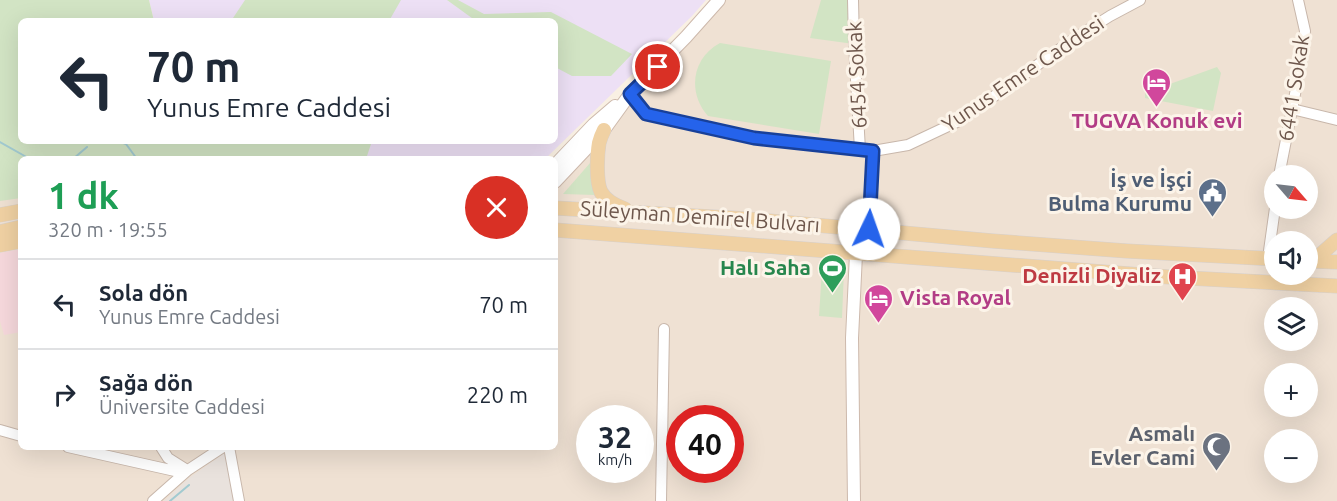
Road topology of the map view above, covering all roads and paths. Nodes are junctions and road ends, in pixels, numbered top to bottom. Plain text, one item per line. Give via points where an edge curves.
1 (719, 0) edge
2 (854, 0) edge
3 (1140, 0) edge
4 (1298, 0) edge
5 (630, 94) junction
6 (1292, 109) junction
7 (1337, 120) edge
8 (604, 130) junction
9 (860, 150) junction
10 (873, 151) junction
11 (558, 162) edge
12 (1281, 165) edge
13 (558, 179) edge
14 (558, 208) edge
15 (18, 212) edge
16 (635, 213) junction
17 (0, 215) edge
18 (18, 228) edge
19 (869, 229) junction
20 (558, 230) edge
21 (0, 232) edge
22 (1337, 240) edge
23 (18, 242) edge
24 (0, 245) edge
25 (856, 254) junction
26 (1318, 255) edge
27 (1264, 259) edge
28 (1318, 261) edge
29 (1337, 262) edge
30 (1337, 286) edge
31 (664, 329) dead end
32 (0, 430) edge
33 (18, 435) edge
34 (80, 450) edge
35 (163, 450) edge
36 (219, 450) edge
37 (230, 450) edge
38 (186, 472) junction
39 (153, 501) edge
40 (239, 501) edge
41 (660, 501) edge
42 (854, 501) edge

1 - 5 main road
2 - 9 street, 6454 Sokak
3 - 10 street, Yunus Emre Caddesi via 1074,38 961,120 908,145
4 - 6 street, 6441 Sokak via 1305,31
5 - 8 main road
5 - 9 street, Yunus Emre Caddesi via 646,114 754,138
5 - 11 main road
6 - 7 street
6 - 12 street, 6441 Sokak
8 - 13 main road
8 - 16 main road via 598,152 601,192 613,204
9 - 10 street, Yunus Emre Caddesi
10 - 19 street, 6454 Sokak
14 - 16 main road, Süleyman Demirel Bulvarı
15 - 17 main road
16 - 19 main road, Süleyman Demirel Bulvarı
18 - 21 main road
19 - 27 main road, Süleyman Demirel Bulvarı
20 - 25 main road, Süleyman Demirel Bulvarı
22 - 26 main road
23 - 24 main road
25 - 30 main road, Süleyman Demirel Bulvarı
25 - 42 main road via 852,338
28 - 29 main road
31 - 41 street
32 - 33 street
34 - 38 street
35 - 38 street
36 - 38 street
37 - 40 street
38 - 39 street

